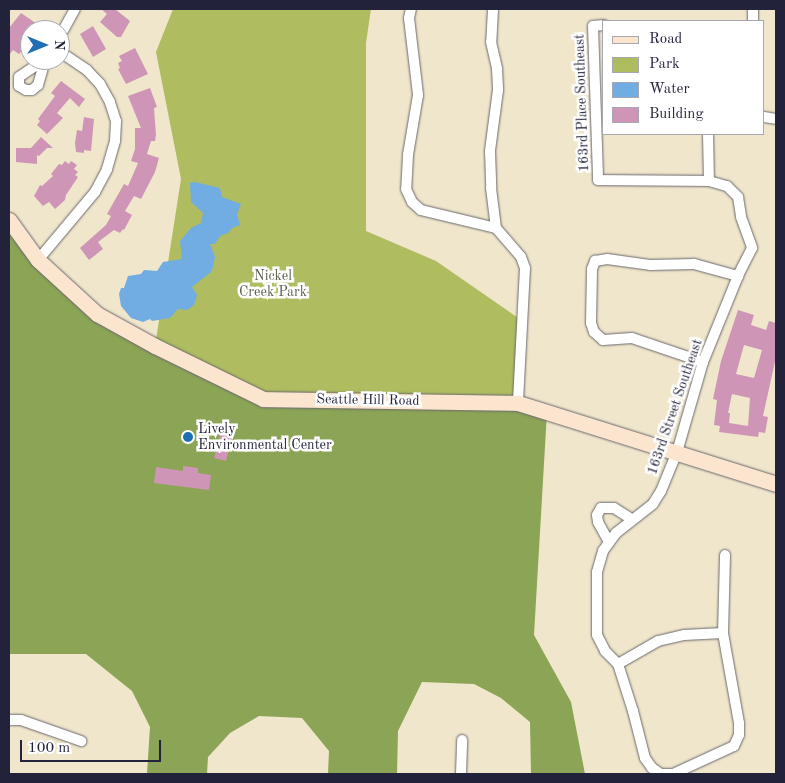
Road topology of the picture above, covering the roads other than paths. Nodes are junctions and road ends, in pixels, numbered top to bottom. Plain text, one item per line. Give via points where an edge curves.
1 (76, 9) edge
2 (411, 9) edge
3 (493, 9) edge
4 (69, 20) edge
5 (602, 26) edge
6 (70, 59) edge
7 (708, 135) edge
8 (709, 181) junction
9 (9, 220) edge
10 (496, 228) junction
11 (38, 260) junction
12 (738, 276) junction
13 (703, 362) junction
14 (518, 403) junction
15 (677, 452) junction
16 (776, 484) edge
17 (633, 520) junction
18 (609, 542) junction
19 (725, 555) dead end
20 (723, 633) junction
21 (618, 664) junction
22 (9, 720) edge
23 (462, 740) dead end
24 (80, 741) dead end
25 (461, 774) edge

1 - 4 street
2 - 10 street via 409,18 418,95 406,190 421,210
3 - 10 street via 491,42 498,90 490,151
5 - 8 street, 163rd Place Southeast via 593,26 598,180
6 - 11 street via 87,70 110,102 116,121 115,142 95,192
7 - 8 street
8 - 12 street, 163rd Street Southeast via 727,186 738,197 752,248
9 - 11 street, Seattle Hill Road
10 - 14 street via 521,256 525,268
11 - 14 street, Seattle Hill Road via 98,314 263,399
12 - 13 street, 163rd Street Southeast
12 - 13 street via 694,264 650,265 607,259 596,261 592,269 591,323 594,332 604,340 632,338
13 - 15 street, 163rd Street Southeast
14 - 15 street, Seattle Hill Road
15 - 16 street, Seattle Hill Road
15 - 17 street, 163rd Street Southeast via 653,504
17 - 18 street, 163rd Street Southeast
17 - 18 street via 614,508 601,508 598,522
18 - 21 street, 163rd Street Southeast via 597,572 597,635 605,651
19 - 20 street
20 - 21 street via 684,635 658,641
20 - 21 street, 163rd Street Southeast via 739,735 734,746 673,774 661,774 645,758
22 - 24 street via 21,720
23 - 25 street

